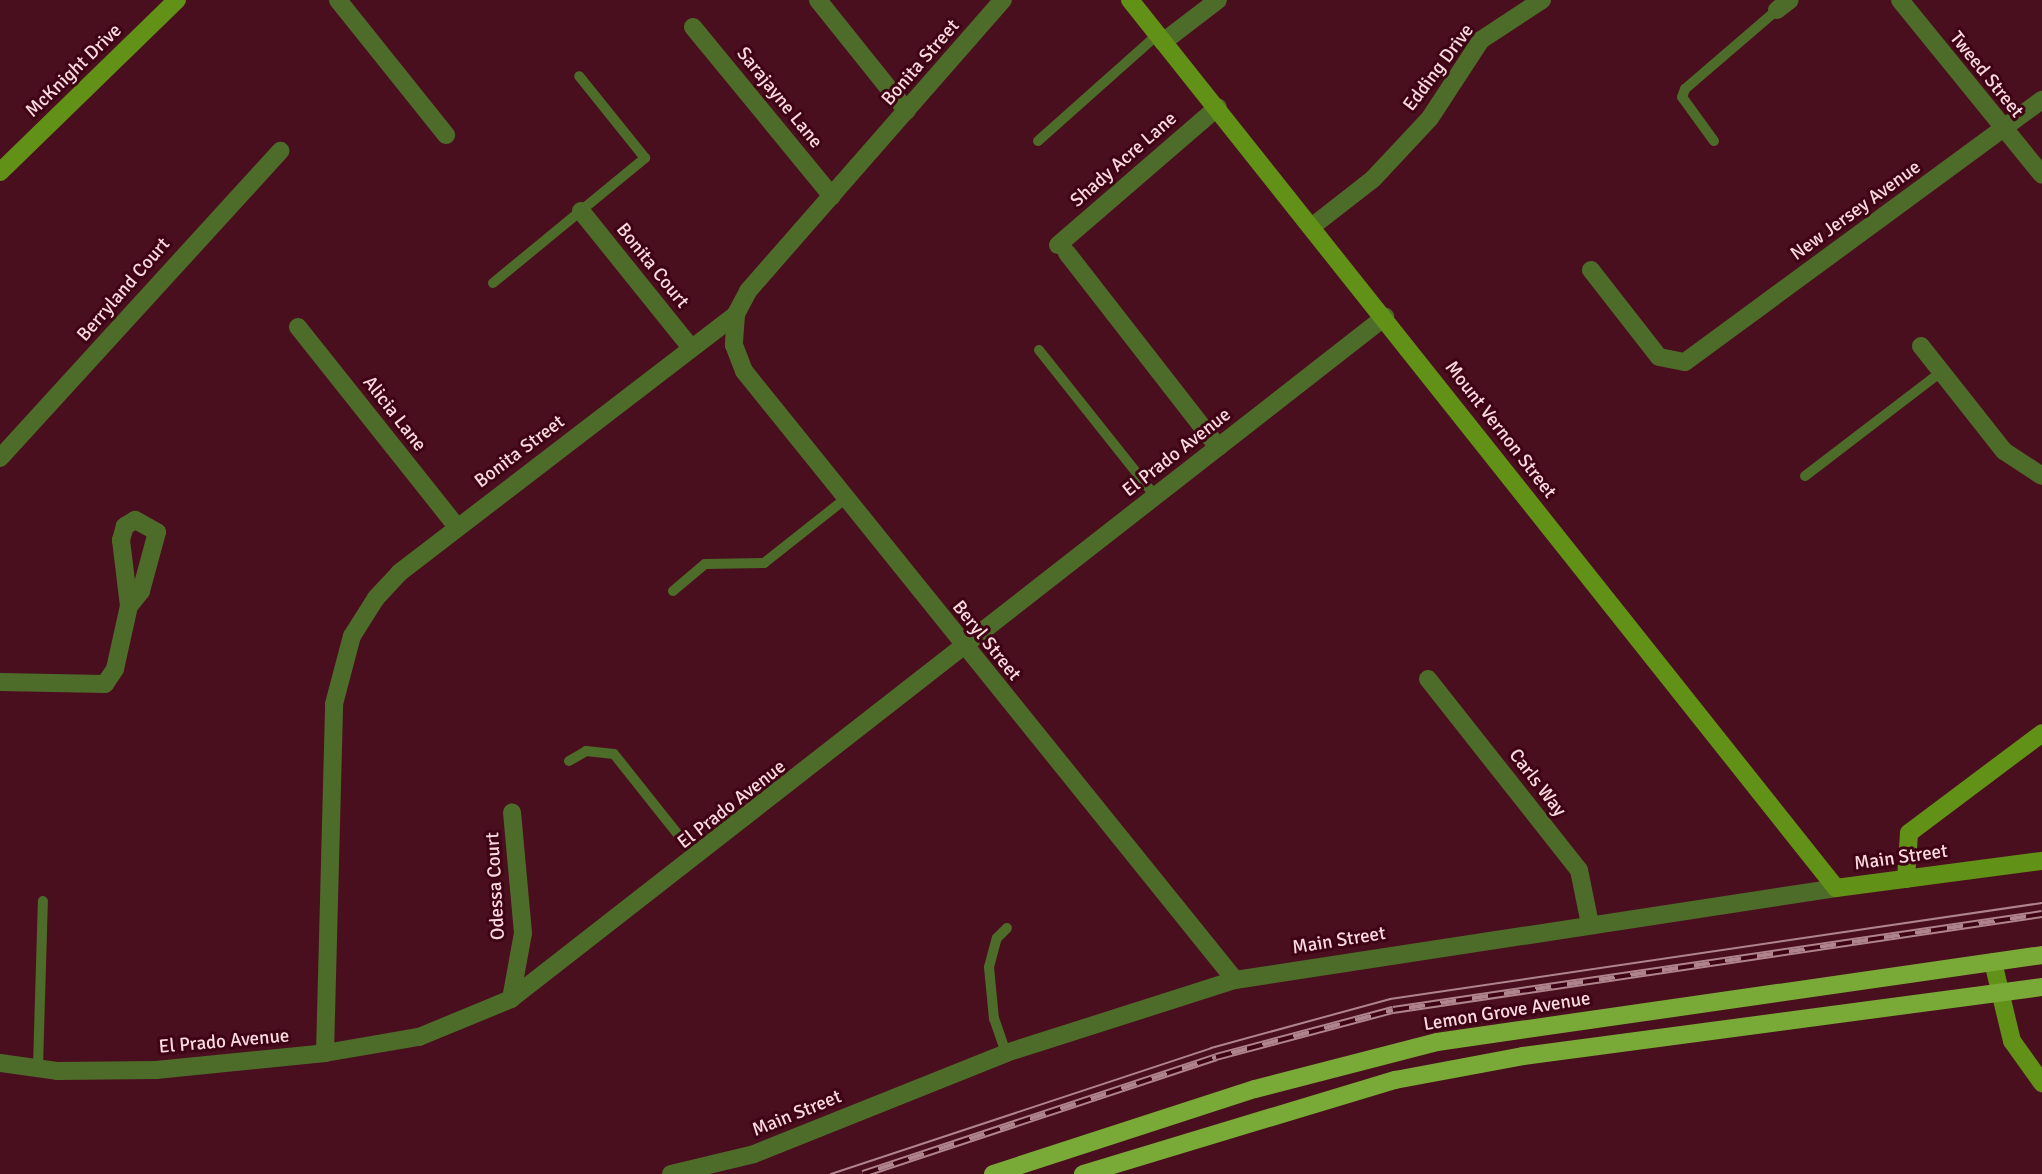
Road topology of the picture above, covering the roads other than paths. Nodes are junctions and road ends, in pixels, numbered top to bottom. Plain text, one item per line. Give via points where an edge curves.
1 (177, 0) edge
2 (338, 0) edge
3 (818, 0) edge
4 (1003, 0) edge
5 (1130, 0) edge
6 (1218, 0) edge
7 (1542, 0) edge
8 (1900, 0) edge
9 (1784, 5) edge
10 (693, 27) dead end
11 (1161, 38) junction
12 (579, 76) dead end
13 (2042, 100) edge
14 (1218, 107) junction
15 (907, 111) junction
16 (2004, 131) junction
17 (446, 135) dead end
18 (1038, 141) dead end
19 (1714, 141) dead end
20 (281, 151) dead end
21 (0, 172) edge
22 (2042, 175) edge
23 (832, 196) junction
24 (581, 211) junction
25 (1314, 225) junction
26 (1591, 270) dead end
27 (493, 283) dead end
28 (736, 314) junction
29 (1385, 317) junction
30 (298, 327) dead end
31 (1921, 346) dead end
32 (691, 348) junction
33 (1039, 350) dead end
34 (1941, 372) junction
35 (1218, 447) junction
36 (0, 458) edge
37 (1805, 476) dead end
38 (2042, 476) edge
39 (1155, 496) junction
40 (845, 499) junction
41 (457, 527) junction
42 (673, 591) dead end
43 (129, 606) dead end
44 (965, 649) junction
45 (1428, 679) dead end
46 (0, 682) edge
47 (2042, 733) edge
48 (569, 761) dead end
49 (512, 812) dead end
50 (697, 859) junction
51 (2042, 861) edge
52 (1906, 879) junction
53 (1836, 888) junction
54 (43, 901) dead end
55 (1590, 924) junction
56 (1007, 928) dead end
57 (2042, 955) edge
58 (1993, 962) junction
59 (1236, 980) junction
60 (2042, 986) edge
61 (2001, 992) junction
62 (511, 999) junction
63 (325, 1053) junction
64 (1006, 1053) junction
65 (0, 1063) edge
66 (38, 1066) junction
67 (2042, 1083) edge
68 (1095, 1140) junction
69 (1106, 1166) junction
70 (671, 1174) edge
71 (993, 1174) edge
72 (1083, 1174) edge

1 - 21 street, McKnight Drive
2 - 17 street
3 - 15 street
4 - 15 street, Bonita Street
5 - 11 street, Mount Vernon Street
6 - 11 street
7 - 25 street, Edding Drive via 1481,40 1430,118 1373,179
8 - 16 street, Tweed Street
9 - 19 lane via 1685,89 1682,97
10 - 23 street, Sarajayne Lane
11 - 14 street, Mount Vernon Street
11 - 18 lane
12 - 24 lane via 645,158
13 - 16 street, New Jersey Avenue
14 - 25 street, Mount Vernon Street
14 - 35 street, Shady Acre Lane via 1063,249
15 - 23 street, Bonita Street
16 - 22 street, Tweed Street
16 - 26 street, New Jersey Avenue via 1685,362 1659,357
20 - 36 street, Berryland Court
23 - 28 street, Bonita Street via 748,291
24 - 27 lane
24 - 32 street, Bonita Court
25 - 29 street, Mount Vernon Street
28 - 32 street, Bonita Street
28 - 40 street, Beryl Street via 734,345 744,371
29 - 35 street, El Prado Avenue
29 - 53 street, Mount Vernon Street
30 - 41 street, Alicia Lane
31 - 34 street
32 - 41 street, Bonita Street
33 - 39 lane
34 - 37 lane
34 - 38 street via 2004,451
35 - 39 street, El Prado Avenue
39 - 44 street, El Prado Avenue
40 - 42 lane via 764,563 705,564
40 - 44 street, Beryl Street
41 - 63 street, Bonita Street via 376,598 352,636 334,704
43 - 46 street via 115,669 104,684
44 - 50 street, El Prado Avenue
44 - 59 street, Beryl Street
45 - 55 street, Carls Way via 1579,870
47 - 52 street via 1909,833
48 - 50 lane via 586,751 614,754
49 - 62 street, Odessa Court via 523,933
50 - 62 street, El Prado Avenue
51 - 52 street, Main Street
52 - 53 street, Main Street
53 - 55 street, Main Street
54 - 66 lane
55 - 59 street, Main Street
56 - 64 lane via 997,939 989,967 994,1019
57 - 58 main road, Lemon Grove Avenue
58 - 61 street
58 - 68 main road, Lemon Grove Avenue via 1437,1042 1268,1085
59 - 64 street, Main Street
60 - 61 main road
61 - 67 street via 2012,1041
61 - 69 main road via 1523,1056 1395,1080
62 - 63 street, El Prado Avenue via 419,1037
63 - 66 street, El Prado Avenue via 156,1070
64 - 70 street, Main Street via 754,1154
65 - 66 street, El Prado Avenue
68 - 69 main road
68 - 71 main road, Lemon Grove Avenue
69 - 72 main road

